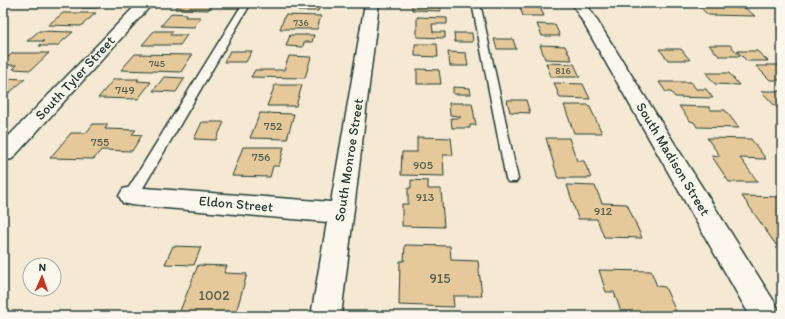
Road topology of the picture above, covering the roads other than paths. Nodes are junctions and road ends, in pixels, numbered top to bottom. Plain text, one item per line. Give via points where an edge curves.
1 (146, 3) edge
2 (247, 3) edge
3 (372, 3) edge
4 (476, 3) edge
5 (579, 3) edge
6 (4, 154) dead end
7 (512, 179) dead end
8 (131, 196) joint
9 (341, 213) junction
10 (326, 316) edge
11 (766, 316) edge

1 - 6 street, South Tyler Street
2 - 8 lane
3 - 9 street, South Monroe Street
4 - 7 lane
5 - 11 street, South Madison Street
8 - 9 street, Eldon Street
9 - 10 street, South Monroe Street

